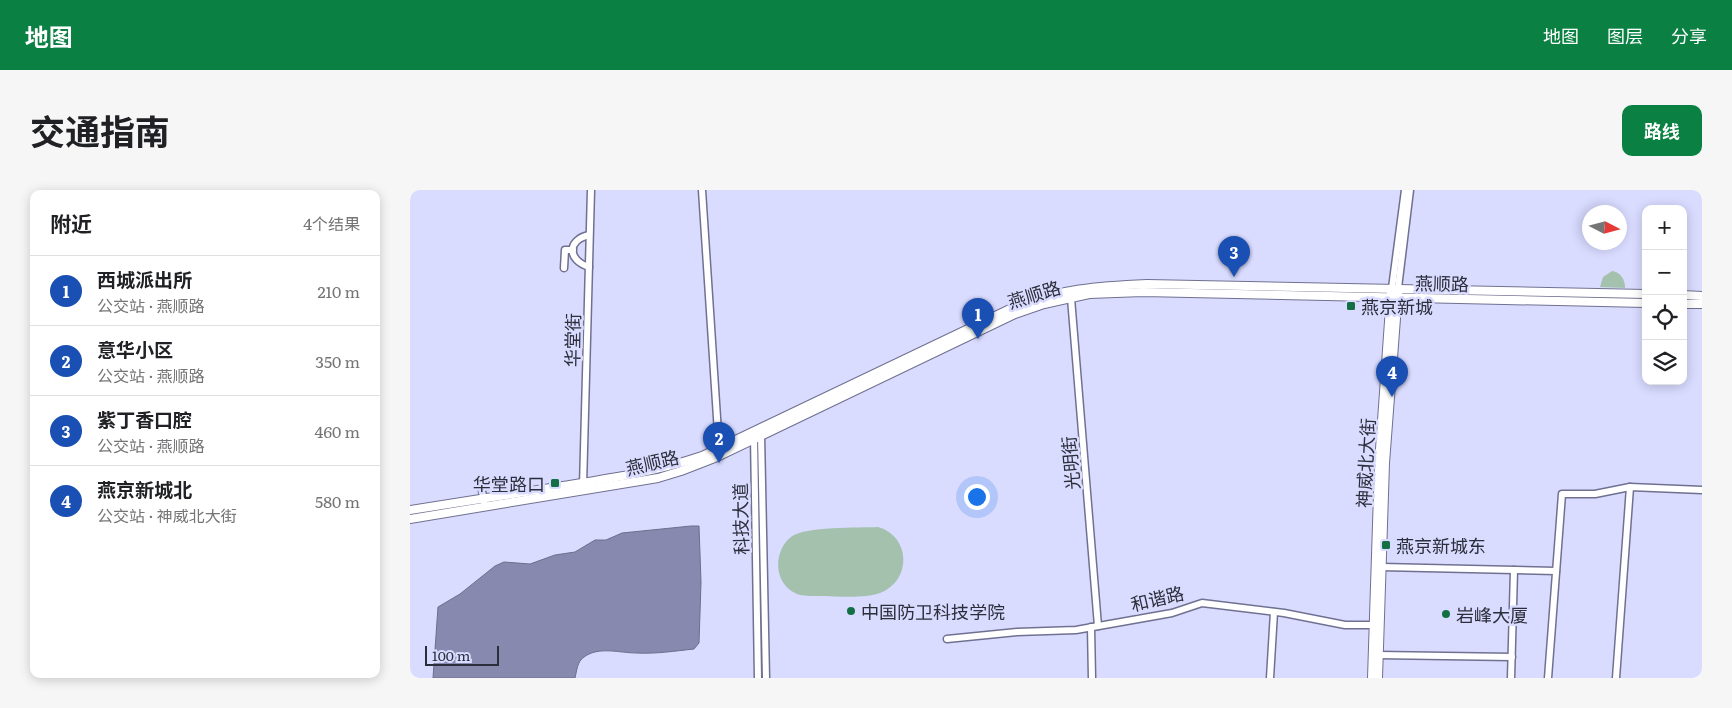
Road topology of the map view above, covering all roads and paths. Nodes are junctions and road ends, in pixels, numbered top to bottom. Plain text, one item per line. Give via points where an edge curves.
1 (591, 190) edge
2 (702, 190) edge
3 (1405, 190) edge
4 (1410, 190) edge
5 (589, 235) junction
6 (573, 250) junction
7 (588, 267) junction
8 (564, 268) dead end
9 (1394, 292) junction
10 (1642, 294) edge
11 (1687, 295) edge
12 (1702, 296) edge
13 (1072, 298) junction
14 (1642, 303) edge
15 (1687, 304) edge
16 (1702, 304) edge
17 (757, 435) junction
18 (719, 448) junction
19 (481, 485) dead end
20 (583, 487) junction
21 (1630, 487) junction
22 (1702, 490) edge
23 (484, 502) junction
24 (410, 510) edge
25 (410, 519) edge
26 (1381, 566) junction
27 (1514, 570) junction
28 (1556, 571) junction
29 (1274, 612) junction
30 (1373, 624) junction
31 (1098, 626) junction
32 (1091, 628) junction
33 (947, 639) dead end
34 (1378, 655) junction
35 (1512, 657) junction
36 (758, 678) edge
37 (766, 678) edge
38 (1092, 678) edge
39 (1270, 678) edge
40 (1372, 678) edge
41 (1378, 678) edge
42 (1512, 678) edge
43 (1548, 678) edge
44 (1616, 678) edge

1 - 5 street, 华堂街
2 - 18 street
3 - 9 street, 神威北大街
4 - 9 street, 神威北大街
5 - 6 street via 580,237
5 - 7 street, 华堂街
6 - 7 street via 579,264
6 - 8 street via 565,250
7 - 20 street, 华堂街
9 - 10 main road, 燕顺路
9 - 13 main road, 燕顺路 via 1143,292 1088,294
9 - 14 main road, 燕顺路
9 - 17 main road, 燕顺路 via 1147,284 1088,287 1042,296 985,320
9 - 26 main road, 神威北大街
9 - 30 main road, 神威北大街 via 1379,463
11 - 12 main road
13 - 17 main road, 燕顺路 via 1044,304 987,327
13 - 31 street, 光明街
15 - 16 main road
17 - 18 main road, 燕顺路
17 - 20 main road, 燕顺路 via 717,457 682,471 658,478
17 - 36 street, 科技大道
17 - 37 street, 科技大道
18 - 20 main road, 燕顺路 via 656,470
19 - 23 street
20 - 23 main road, 燕顺路
21 - 22 street
21 - 28 street via 1595,494 1562,494
21 - 44 street
23 - 24 main road, 燕顺路
23 - 25 main road, 燕顺路
26 - 27 street
26 - 34 main road, 神威北大街
27 - 28 street
27 - 35 street
28 - 43 street
29 - 30 street, 和谐路 via 1345,625
29 - 31 street, 和谐路 via 1202,603 1172,613
29 - 39 street
30 - 40 main road, 神威北大街
31 - 32 street, 和谐路
32 - 33 street, 和谐路
32 - 38 street
34 - 35 street
34 - 41 main road, 神威北大街
35 - 42 street

